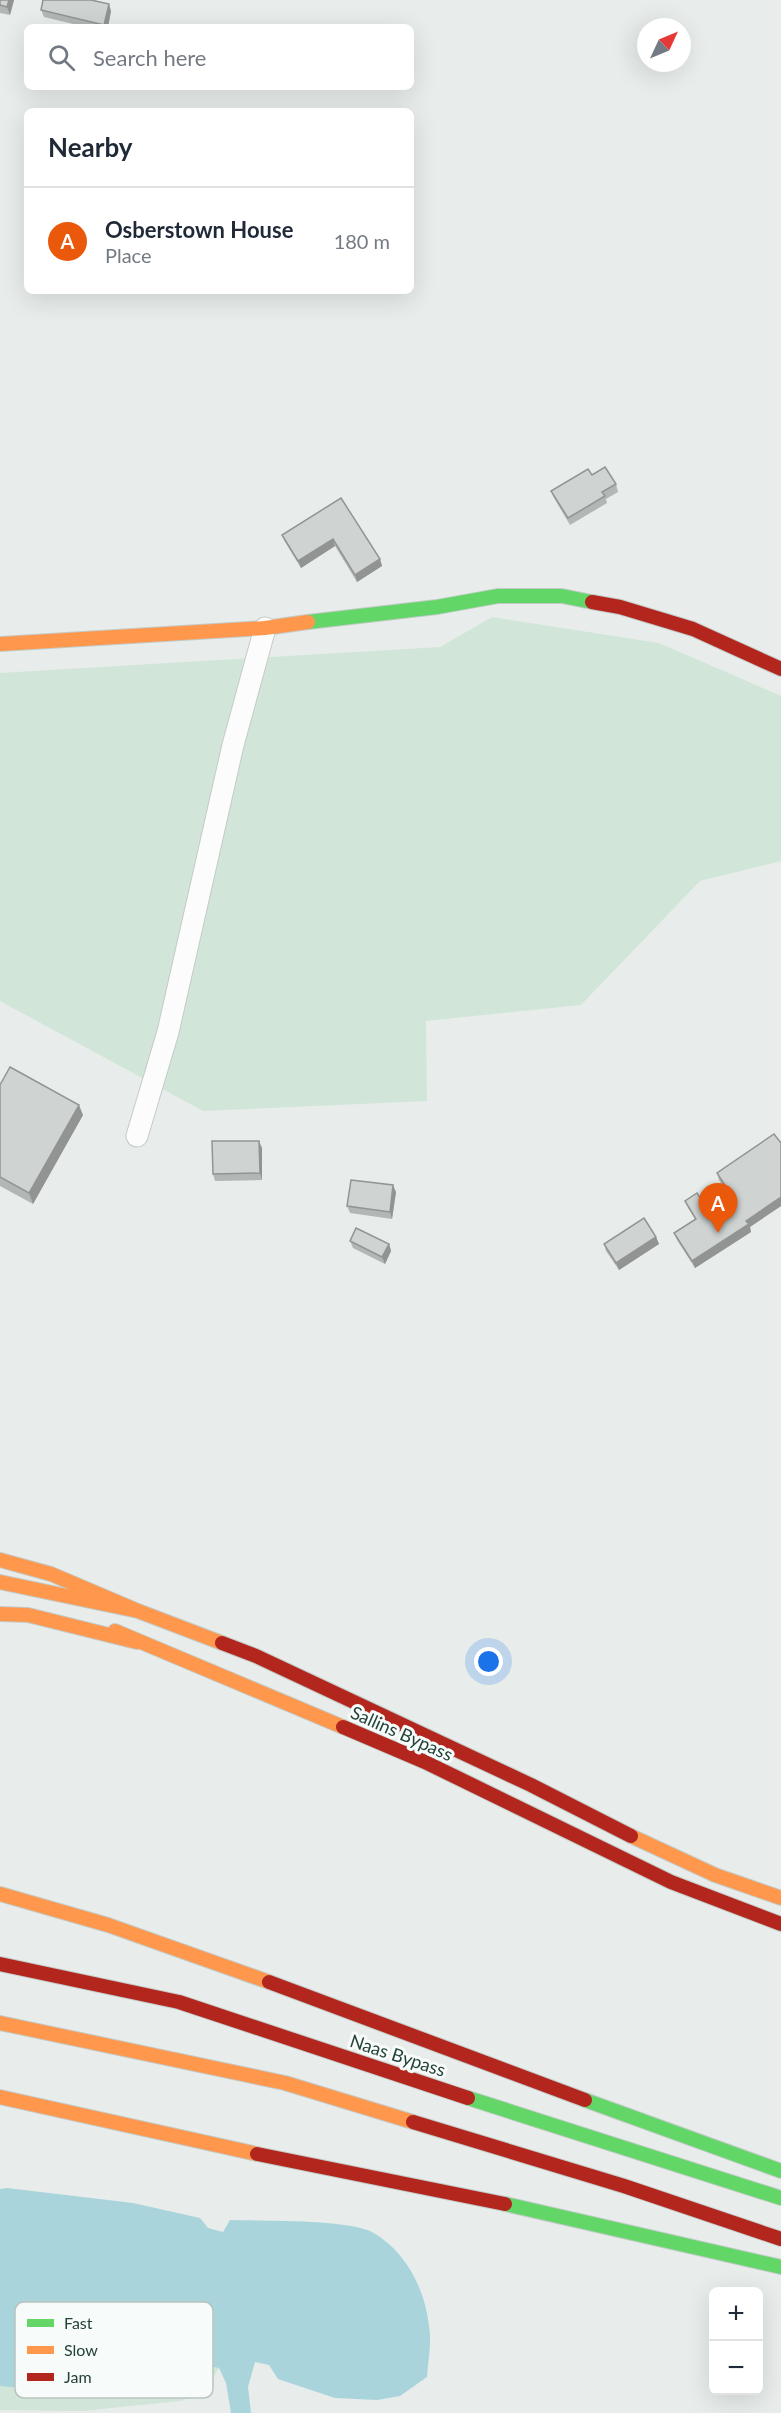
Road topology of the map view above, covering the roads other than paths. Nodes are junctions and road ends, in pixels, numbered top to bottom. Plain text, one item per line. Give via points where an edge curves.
1 (265, 628) junction
2 (0, 644) edge
3 (781, 669) edge
4 (137, 1137) dead end
5 (0, 1560) edge
6 (0, 1582) edge
7 (22, 1601) dead end
8 (138, 1611) junction
9 (0, 1614) edge
10 (137, 1642) junction
11 (0, 1892) edge
12 (781, 1898) edge
13 (781, 1924) edge
14 (0, 1964) edge
15 (0, 2023) edge
16 (0, 2097) edge
17 (781, 2170) edge
18 (781, 2198) edge
19 (781, 2238) edge
20 (781, 2267) edge

1 - 2 main road
1 - 3 main road via 498,596 562,596 620,607 693,629
1 - 4 street via 233,745 168,1032
5 - 8 main road via 51,1574
6 - 8 main road, Sallins Bypass
7 - 10 main road, Sallins Bypass via 96,1621
8 - 12 main road, Sallins Bypass via 256,1656 715,1875
9 - 10 main road via 28,1615
10 - 13 main road, Sallins Bypass via 425,1762 671,1882
11 - 17 main road via 108,1925 319,2000
14 - 18 main road, Naas Bypass via 179,2002
15 - 19 main road via 285,2083
16 - 20 main road via 552,2213

